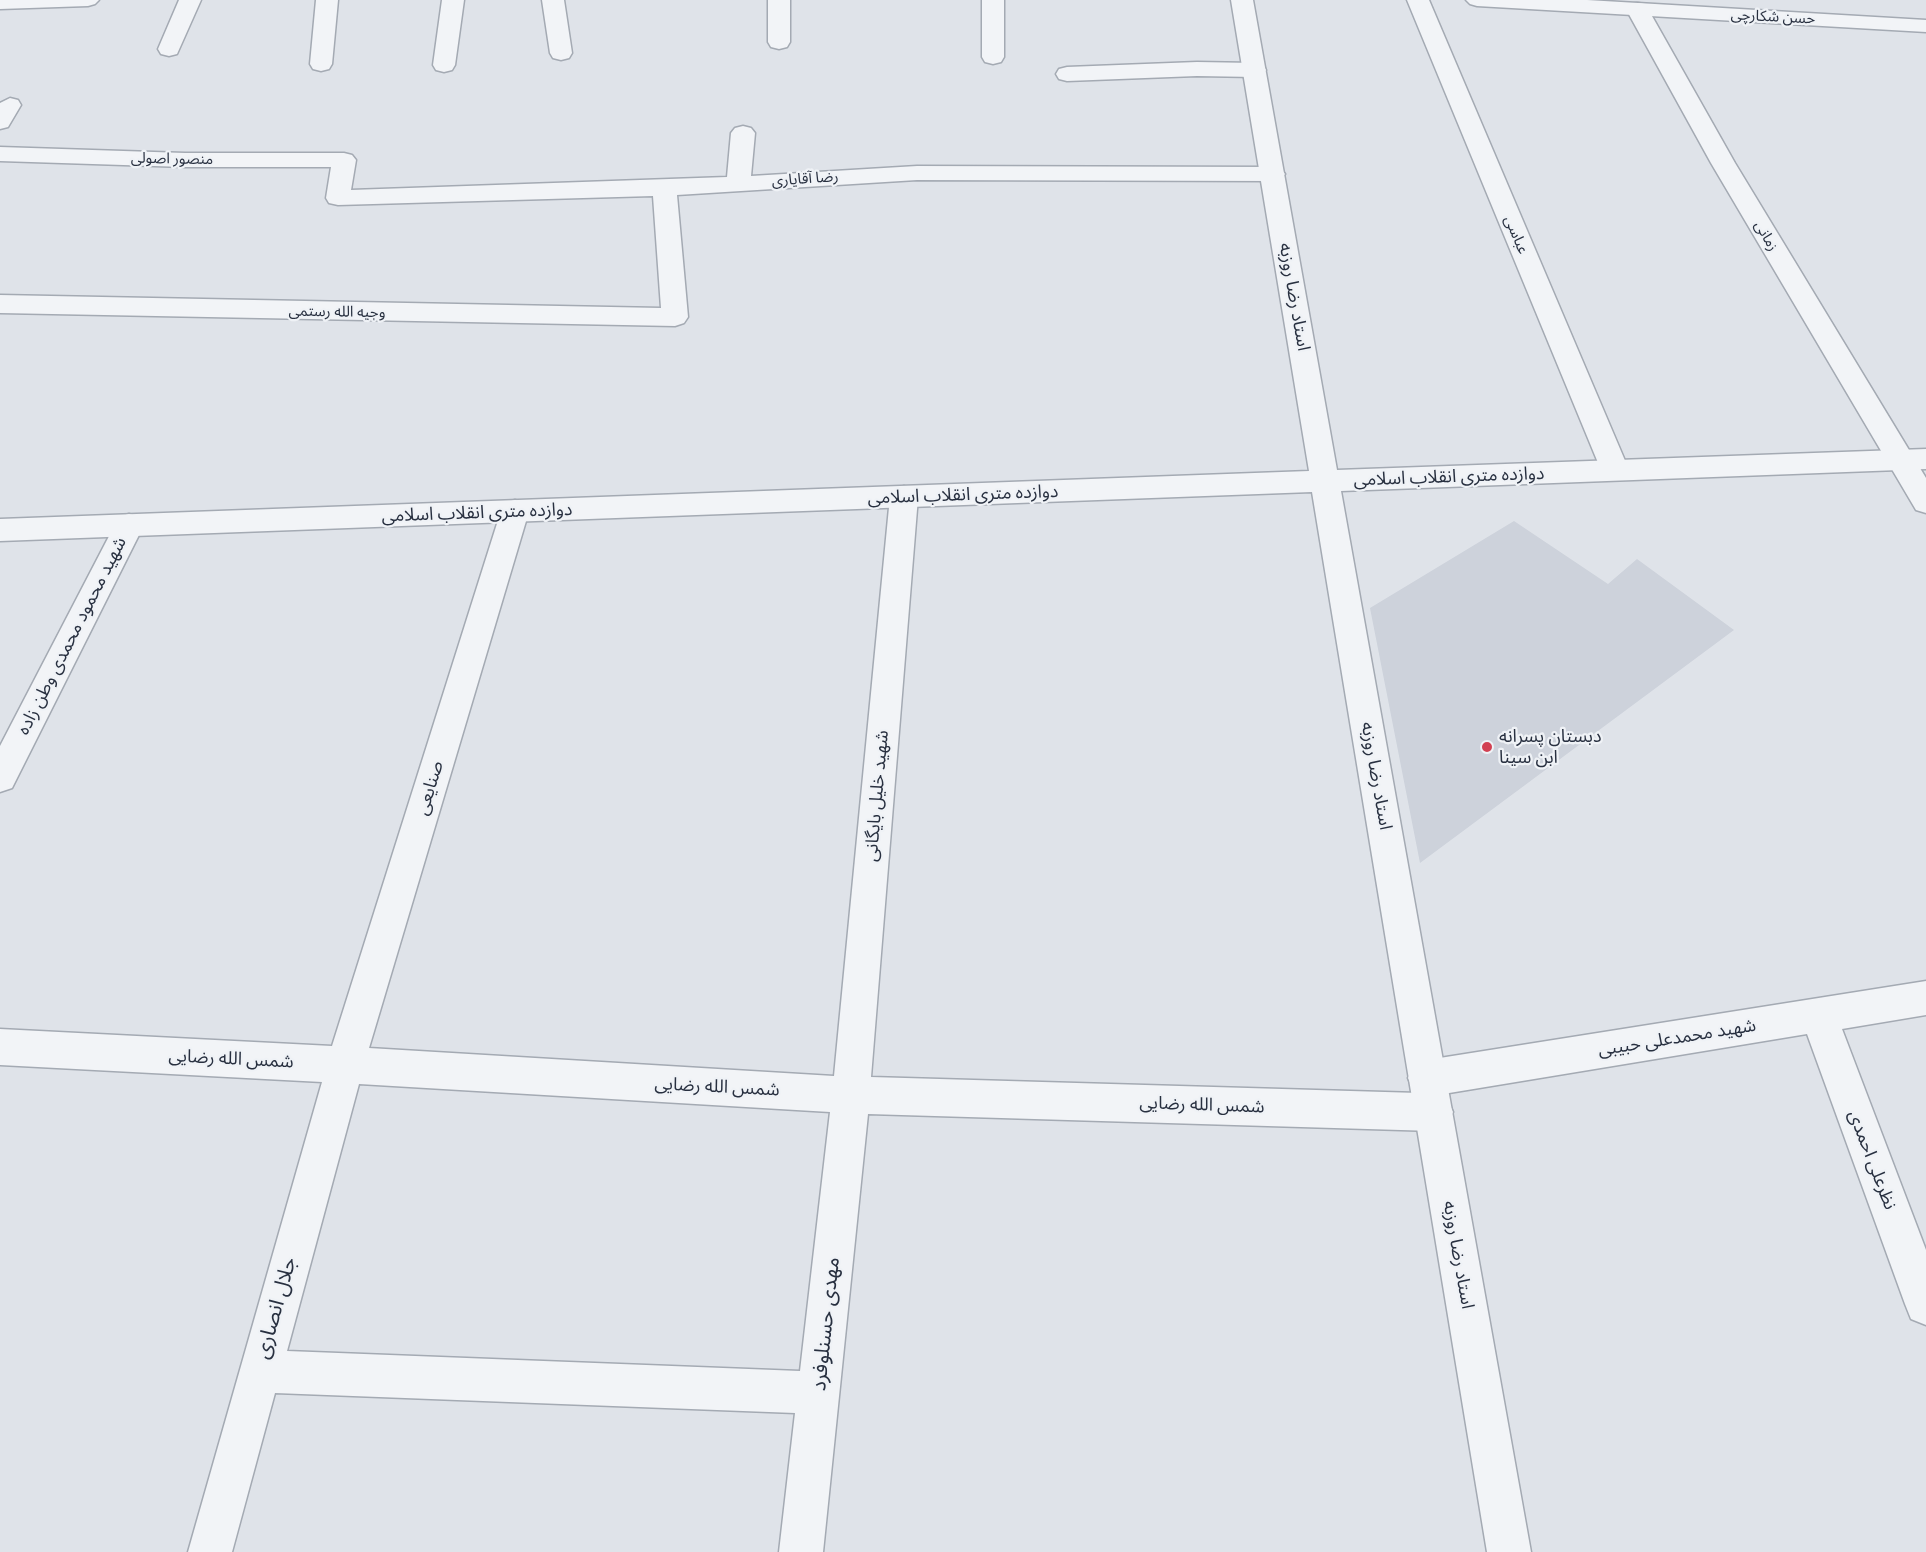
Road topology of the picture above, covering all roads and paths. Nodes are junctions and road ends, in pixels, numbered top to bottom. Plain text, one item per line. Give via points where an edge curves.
1 (88, 0) edge
2 (190, 0) edge
3 (327, 0) edge
4 (453, 0) edge
5 (553, 0) edge
6 (779, 0) edge
7 (993, 0) edge
8 (1242, 0) edge
9 (1418, 0) edge
10 (1487, 0) edge
11 (0, 3) edge
12 (1637, 9) junction
13 (1926, 26) edge
14 (779, 42) dead end
15 (169, 49) dead end
16 (561, 53) dead end
17 (993, 57) dead end
18 (321, 64) dead end
19 (444, 65) dead end
20 (1255, 70) junction
21 (1067, 74) dead end
22 (743, 133) dead end
23 (0, 154) edge
24 (1273, 174) junction
25 (738, 183) junction
26 (664, 188) junction
27 (338, 198) joint
28 (0, 304) edge
29 (1913, 459) edge
30 (1615, 470) junction
31 (1325, 482) junction
32 (904, 497) junction
33 (1926, 502) edge
34 (515, 511) junction
35 (129, 525) junction
36 (0, 530) edge
37 (0, 778) edge
38 (1926, 998) edge
39 (1818, 1015) junction
40 (0, 1047) edge
41 (345, 1065) junction
42 (850, 1095) junction
43 (1431, 1095) junction
44 (1926, 1304) edge
45 (259, 1371) junction
46 (818, 1393) junction
47 (210, 1552) edge
48 (801, 1552) edge
49 (1509, 1552) edge

1 - 11 street
2 - 15 street
3 - 18 street
4 - 19 street
5 - 16 street
6 - 14 street
7 - 17 street
8 - 20 street, استاد رضا روزبه
9 - 30 street, عباسی
10 - 12 street, حسن شکارچی
12 - 13 street, حسن شکارچی
12 - 29 street, زمانی via 1723,164
20 - 21 street
20 - 24 street, استاد رضا روزبه
22 - 25 street
23 - 27 street, منصور اصولی via 344,160
24 - 25 street, رضا آقایاری via 917,172
24 - 31 street, استاد رضا روزبه
25 - 26 street, رضا آقایاری
26 - 27 street, رضا آقایاری
26 - 28 street, وجیه الله رستمی via 675,317
29 - 30 street, دوازده متری انقلاب اسلامی
29 - 33 street, زمانی
30 - 31 street, دوازده متری انقلاب اسلامی
31 - 32 street, دوازده متری انقلاب اسلامی
31 - 43 street, استاد رضا روزبه
32 - 34 street, دوازده متری انقلاب اسلامی
32 - 42 street, شهید خلیل بایگانی
34 - 35 street, دوازده متری انقلاب اسلامی
34 - 41 street, صنایعی
35 - 36 street, دوازده متری انقلاب اسلامی
35 - 37 street, شهید محمود محمدی وطن زاده
38 - 39 street, شهید محمدعلی حبیبی
39 - 43 street, شهید محمدعلی حبیبی
39 - 44 street, نظرعلی احمدی
40 - 41 street, شمس الله رضایی
41 - 42 street, شمس الله رضایی
41 - 45 street, جلال انصاری
42 - 43 street, شمس الله رضایی
42 - 46 street, مهدی حسنلوفرد
43 - 49 street, استاد رضا روزبه
45 - 46 street
45 - 47 street, جلال انصاری
46 - 48 street, مهدی حسنلوفرد

